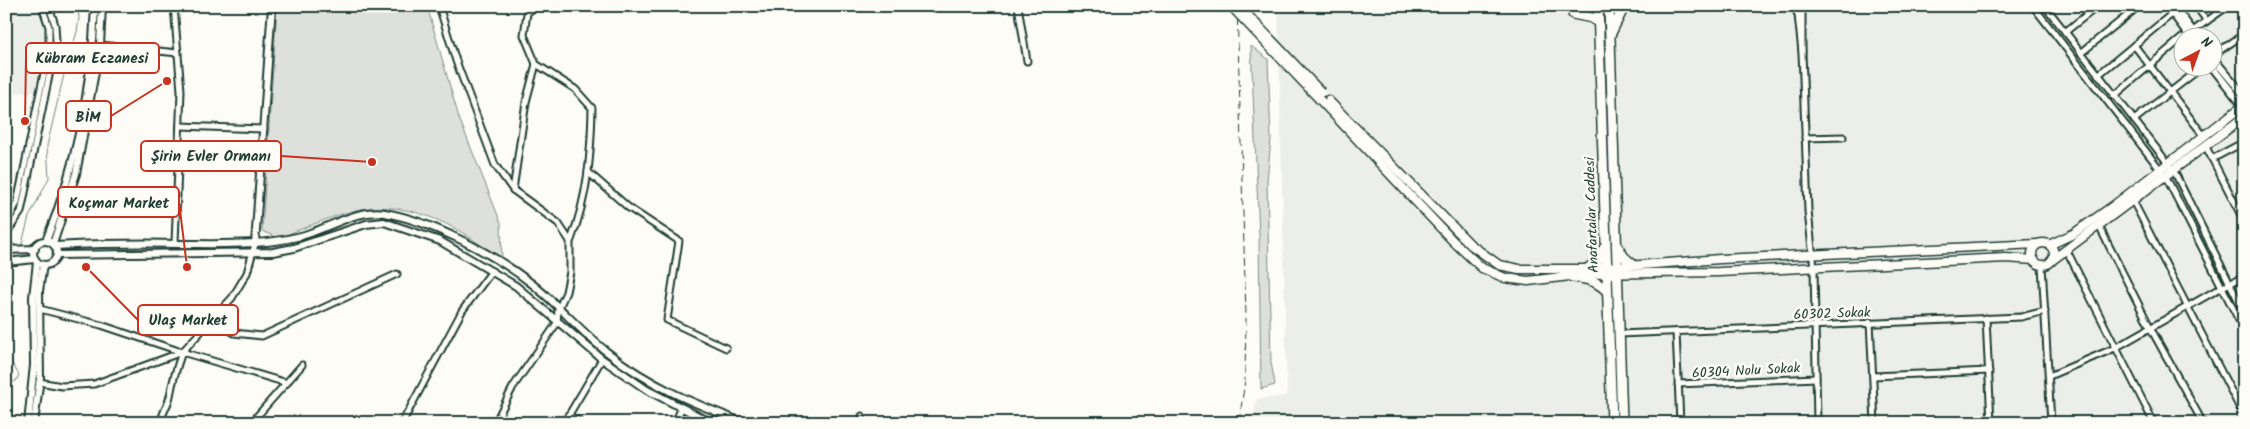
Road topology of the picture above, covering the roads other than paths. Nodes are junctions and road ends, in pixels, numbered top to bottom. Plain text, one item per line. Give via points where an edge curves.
1 (42, 6) edge
2 (48, 6) edge
3 (95, 6) edge
4 (102, 6) edge
5 (174, 6) edge
6 (272, 6) edge
7 (439, 6) edge
8 (535, 6) edge
9 (1018, 6) edge
10 (1231, 6) edge
11 (1239, 6) edge
12 (1579, 6) edge
13 (1598, 6) edge
14 (1610, 6) edge
15 (1628, 6) edge
16 (1793, 6) edge
17 (1802, 6) edge
18 (2033, 6) edge
19 (2098, 6) edge
20 (2139, 6) edge
21 (2167, 6) edge
22 (2196, 6) edge
23 (2228, 6) edge
24 (2049, 8) edge
25 (1798, 10) edge
26 (2173, 10) edge
27 (45, 12) junction
28 (52, 14) junction
29 (2207, 20) junction
30 (1599, 23) junction
31 (2184, 28) edge
32 (2198, 28) edge
33 (2065, 32) junction
34 (1610, 33) junction
35 (2244, 34) edge
36 (100, 45) junction
37 (2134, 45) junction
38 (2172, 49) edge
39 (2222, 50) edge
40 (1802, 52) junction
41 (178, 53) junction
42 (2081, 53) junction
43 (1027, 61) dead end
44 (536, 64) junction
45 (2150, 66) junction
46 (2222, 69) edge
47 (2098, 75) junction
48 (2187, 78) edge
49 (2221, 78) edge
50 (2169, 91) junction
51 (2244, 95) edge
52 (2114, 96) junction
53 (1324, 100) junction
54 (2243, 106) edge
55 (2244, 117) edge
56 (2134, 120) junction
57 (180, 126) junction
58 (264, 129) junction
59 (2204, 136) junction
60 (1843, 137) dead end
61 (1804, 138) junction
62 (2244, 142) edge
63 (2206, 146) junction
64 (2212, 159) junction
65 (2168, 162) junction
66 (2160, 170) junction
67 (2174, 171) junction
68 (588, 172) junction
69 (2166, 177) junction
70 (513, 190) junction
71 (2133, 201) junction
72 (2244, 221) edge
73 (6, 224) edge
74 (2099, 226) junction
75 (6, 234) edge
76 (6, 241) edge
77 (570, 241) junction
78 (1606, 243) junction
79 (51, 244) junction
80 (174, 244) junction
81 (255, 244) junction
82 (2038, 244) junction
83 (1617, 245) junction
84 (2049, 245) junction
85 (35, 249) junction
86 (9, 250) edge
87 (2067, 251) junction
88 (253, 252) junction
89 (1812, 254) junction
90 (57, 255) junction
91 (2034, 260) junction
92 (2051, 261) junction
93 (6, 262) edge
94 (38, 262) junction
95 (1632, 264) junction
96 (2042, 265) junction
97 (1587, 268) junction
98 (1814, 268) junction
99 (1617, 269) junction
100 (1607, 270) junction
101 (492, 271) junction
102 (397, 274) dead end
103 (1572, 277) junction
104 (2244, 277) edge
105 (2230, 283) junction
106 (2222, 287) junction
107 (1607, 291) junction
108 (40, 308) junction
109 (2187, 308) junction
110 (558, 310) junction
111 (2045, 311) junction
112 (2244, 312) edge
113 (214, 317) junction
114 (1986, 318) junction
115 (1870, 322) junction
116 (557, 323) junction
117 (1815, 324) junction
118 (2151, 329) junction
119 (2244, 330) edge
120 (1676, 332) junction
121 (1619, 334) junction
122 (726, 348) dead end
123 (2116, 348) junction
124 (182, 352) junction
125 (602, 360) junction
126 (302, 365) dead end
127 (1989, 371) junction
128 (1873, 376) junction
129 (2048, 376) junction
130 (1816, 378) junction
131 (40, 382) junction
132 (287, 383) junction
133 (1678, 384) junction
134 (681, 408) junction
135 (568, 415) junction
136 (862, 416) dead end
137 (2244, 416) edge
138 (28, 423) edge
139 (34, 423) edge
140 (161, 423) edge
141 (251, 423) edge
142 (402, 423) edge
143 (495, 423) edge
144 (564, 423) edge
145 (581, 423) edge
146 (676, 423) edge
147 (712, 423) edge
148 (745, 423) edge
149 (862, 423) edge
150 (1612, 423) edge
151 (1622, 423) edge
152 (1680, 423) edge
153 (1817, 423) edge
154 (1875, 423) edge
155 (1991, 423) edge
156 (2051, 423) edge
157 (2154, 423) edge
158 (2203, 423) edge

1 - 27 street
2 - 27 street
2 - 28 street
3 - 79 street via 94,46 80,125
4 - 36 street
5 - 41 street
6 - 58 street
7 - 70 street via 495,165
8 - 44 street via 527,13 524,35
9 - 43 street
10 - 53 main road, bridge
11 - 53 main road, bridge
12 - 30 main road via 1573,14
13 - 30 main road, Anafartalar Caddesi
14 - 34 main road, Anafartalar Caddesi
15 - 34 main road
16 - 25 street
17 - 40 street
18 - 66 street
19 - 33 street
20 - 42 street
21 - 26 street
22 - 29 street
23 - 29 street
24 - 33 street
25 - 40 street
26 - 31 street
26 - 37 street
27 - 28 street
27 - 73 street via 50,27 49,48 17,203
28 - 75 street via 56,42 23,202 18,219
29 - 32 street
30 - 78 main road, Anafartalar Caddesi
33 - 42 street
34 - 83 main road, Anafartalar Caddesi
35 - 39 street
36 - 41 street
36 - 79 street via 76,174
37 - 45 street
37 - 47 street
38 - 45 street
40 - 61 street
41 - 57 street
42 - 47 street
44 - 68 street via 575,89 592,108
44 - 70 street via 526,102
45 - 50 street
45 - 52 street
46 - 51 street
47 - 52 street
48 - 50 street
49 - 54 street
50 - 56 street
50 - 59 street
52 - 56 street
53 - 97 main road via 1488,259 1498,265 1519,269
53 - 103 main road via 1454,242 1482,268 1505,278
54 - 59 main road
55 - 63 main road
56 - 65 street
57 - 58 street
57 - 80 street
58 - 81 street
59 - 65 main road
60 - 61 street
61 - 89 street
62 - 64 street
63 - 64 street
63 - 67 main road
64 - 72 street
65 - 66 main road
65 - 67 street
66 - 69 street
66 - 84 main road via 2073,234
67 - 69 main road
67 - 105 street
68 - 77 street via 580,215
68 - 122 street via 629,208 679,241 667,320
69 - 71 main road
69 - 106 street
70 - 77 street via 558,223
71 - 74 main road
71 - 109 street
74 - 87 main road
74 - 118 street
76 - 86 street
77 - 110 street via 570,272
78 - 97 main road via 1599,260
78 - 100 main road, Anafartalar Caddesi
79 - 80 street
79 - 85 street via 39,243
79 - 90 street
80 - 81 street
81 - 88 street
81 - 110 street via 302,236 367,212 382,212 419,222 480,251 531,284
82 - 84 main road
82 - 89 main road
82 - 91 main road via 2032,253
83 - 95 main road via 1624,258
83 - 99 main road, Anafartalar Caddesi
84 - 92 main road via 2053,251
85 - 86 street
85 - 94 street
87 - 92 main road
87 - 123 street
88 - 90 street
88 - 101 street via 294,248 366,224 384,222 440,242
88 - 113 street via 247,273 232,298
89 - 95 main road
89 - 98 street
90 - 94 street via 50,264
91 - 96 main road
91 - 98 main road via 2006,258
92 - 96 main road
93 - 94 street
94 - 108 street
94 - 138 street via 33,298 34,365
95 - 99 main road
96 - 111 street
97 - 100 main road
98 - 99 main road via 1719,272
98 - 117 street
99 - 100 main road
99 - 121 main road, Anafartalar Caddesi
100 - 103 main road
100 - 107 main road, Anafartalar Caddesi
101 - 116 street via 516,286
101 - 142 street via 462,311
102 - 113 street via 262,336 234,333
103 - 107 main road via 1592,280
104 - 105 street
105 - 106 street
105 - 112 street
106 - 109 street
106 - 119 street
107 - 150 main road, Anafartalar Caddesi
108 - 124 street
108 - 131 street
109 - 118 street
109 - 137 street
110 - 116 street
110 - 148 street via 607,352 657,385 685,400
111 - 114 street, 60302 Sokak via 2021,317
111 - 129 street
113 - 124 street
114 - 115 street, 60302 Sokak
114 - 127 street
115 - 117 street, 60302 Sokak
115 - 128 street
116 - 125 street
116 - 143 street via 512,387
117 - 120 street, 60302 Sokak
117 - 130 street
118 - 123 street
118 - 158 street
120 - 121 street, 60302 Sokak
120 - 133 street
121 - 151 main road, Anafartalar Caddesi
123 - 129 street
123 - 157 street
124 - 131 street via 94,384 62,386
124 - 132 street
124 - 140 street
125 - 134 street via 646,390
125 - 135 street
126 - 132 street
127 - 128 street
127 - 155 street
128 - 154 street
129 - 156 street
130 - 133 street, 60304 Nolu Sokak
130 - 153 street
131 - 139 street
132 - 141 street
133 - 152 street
134 - 146 street
134 - 147 street
135 - 144 street
135 - 145 street
136 - 149 street

